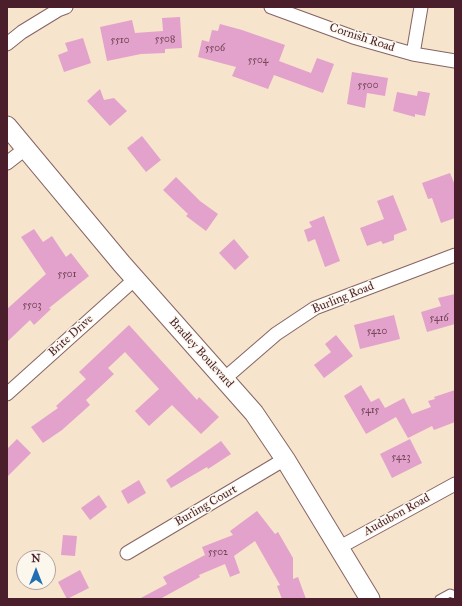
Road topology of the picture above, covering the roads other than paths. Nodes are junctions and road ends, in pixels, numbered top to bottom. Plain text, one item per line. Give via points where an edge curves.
1 (66, 7) edge
2 (271, 7) edge
3 (421, 7) edge
4 (7, 44) edge
5 (413, 54) junction
6 (455, 61) edge
7 (7, 126) edge
8 (25, 149) junction
9 (7, 163) edge
10 (455, 255) edge
11 (135, 279) junction
12 (224, 379) junction
13 (7, 394) edge
14 (285, 459) junction
15 (455, 484) edge
16 (340, 547) junction
17 (127, 553) dead end
18 (455, 595) edge
19 (370, 599) edge
20 (439, 599) edge

1 - 4 street via 22,32
2 - 5 street, Cornish Road via 353,37
3 - 5 street
5 - 6 street, Cornish Road
7 - 8 main road, Bradley Boulevard
8 - 9 street
8 - 11 main road, Bradley Boulevard
10 - 12 street, Burling Road via 315,308 276,334
11 - 12 main road, Bradley Boulevard
11 - 13 street, Brite Drive
12 - 14 main road, Bradley Boulevard via 254,413
14 - 16 main road, Bradley Boulevard
14 - 17 street, Burling Court
15 - 16 street, Audubon Road
16 - 19 main road, Bradley Boulevard
18 - 20 lane via 450,593

